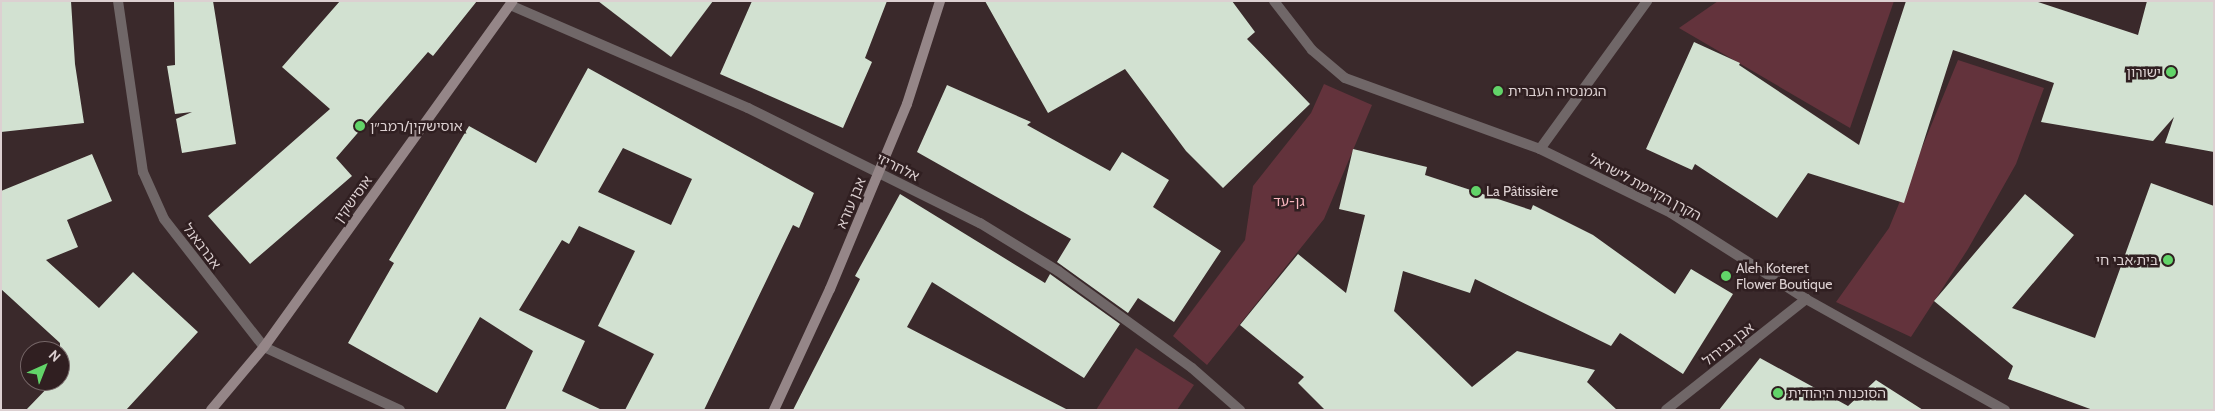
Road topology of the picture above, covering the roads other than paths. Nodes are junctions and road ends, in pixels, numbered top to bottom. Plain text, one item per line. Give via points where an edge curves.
1 (118, 1) edge
2 (940, 1) edge
3 (1274, 1) edge
4 (1647, 1) edge
5 (511, 3) edge
6 (1540, 149) junction
7 (879, 173) junction
8 (1806, 299) junction
9 (264, 347) junction
10 (211, 410) edge
11 (400, 410) edge
12 (774, 410) edge
13 (1240, 410) edge
14 (1666, 410) edge
15 (2005, 410) edge

1 - 9 street, אברבאנל via 143,172 164,219
2 - 7 street, אבן עזרא via 908,104
3 - 6 street, הקרן הקיימת לישראל via 1312,50 1345,78
4 - 6 street
5 - 7 street, אלחריזי via 748,108
5 - 9 street, אוסישקין
6 - 8 street, הקרן הקיימת לישראל via 1671,213
7 - 12 street, אבן עזרא
7 - 13 street, אלחריזי via 980,223 1058,271 1192,368
8 - 14 street, אבן גבירול
8 - 15 street, הקרן הקיימת לישראל
9 - 10 street, אוסישקין
9 - 11 street, אברבאנל

